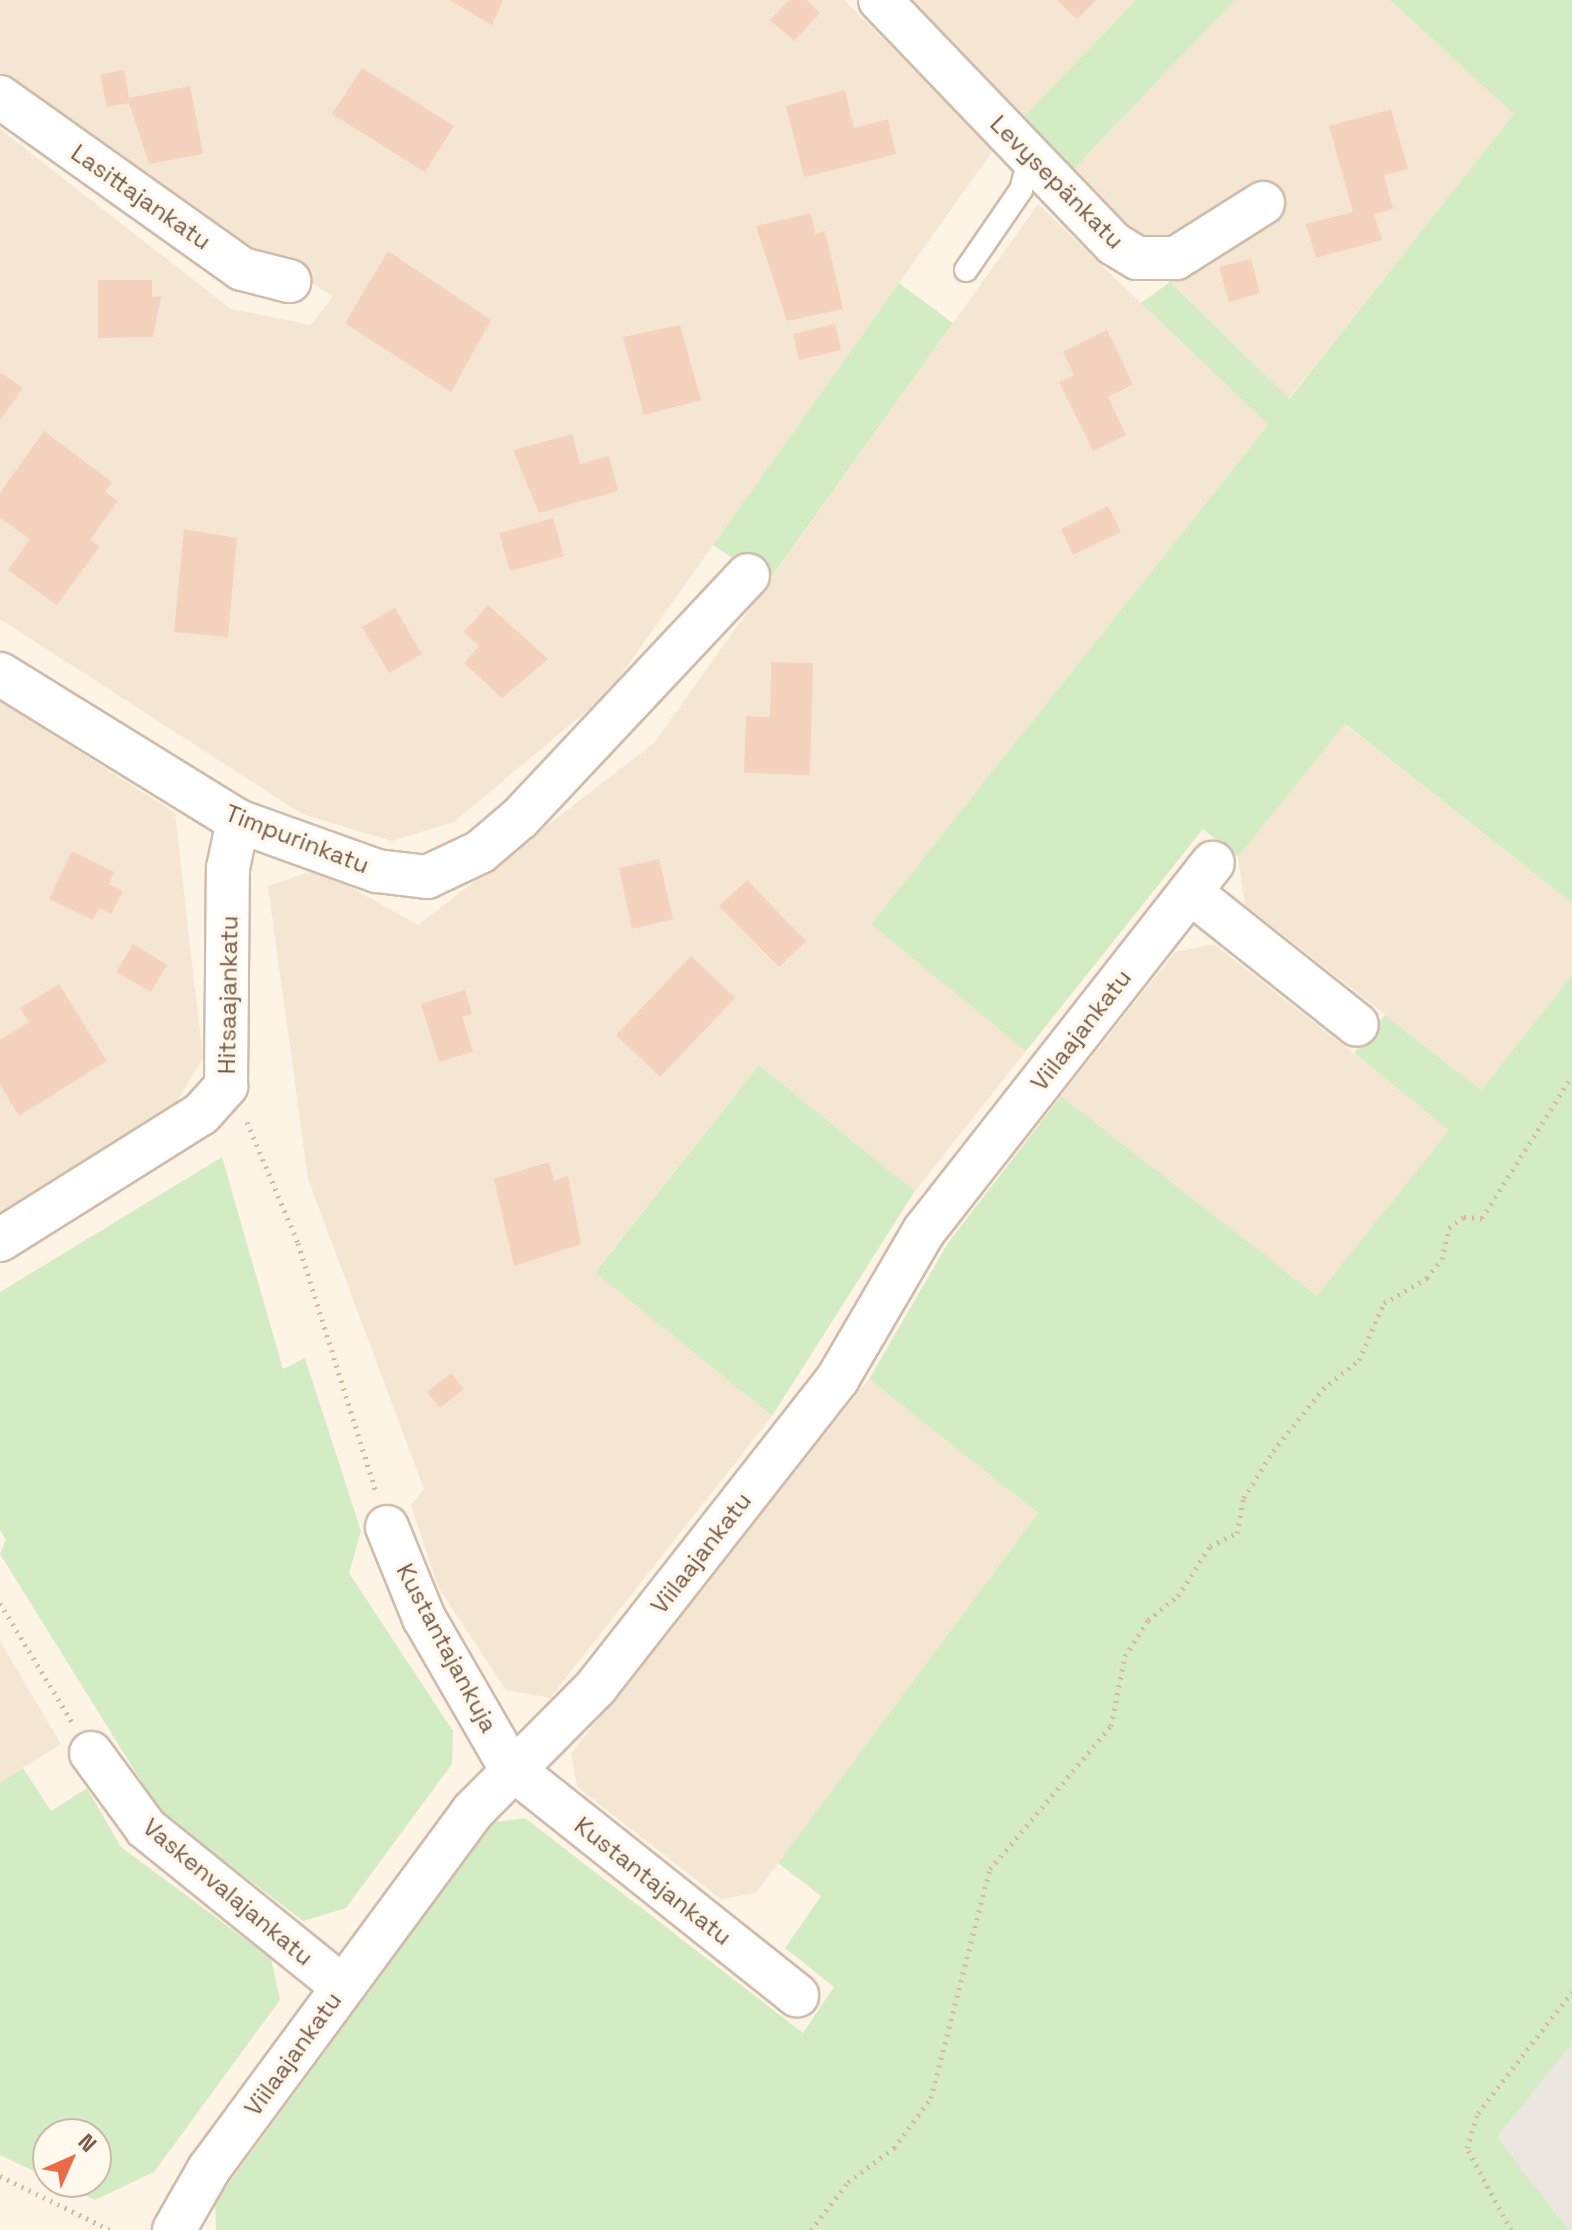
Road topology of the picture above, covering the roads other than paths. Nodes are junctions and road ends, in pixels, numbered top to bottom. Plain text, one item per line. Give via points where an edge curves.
1 (880, 0) edge
2 (0, 97) edge
3 (1030, 157) junction
4 (1263, 203) dead end
5 (966, 270) dead end
6 (289, 281) dead end
7 (748, 575) dead end
8 (0, 674) edge
9 (238, 821) junction
10 (1357, 1025) dead end
11 (0, 1240) edge
12 (387, 1527) road end
13 (91, 1753) road end
14 (510, 1767) junction
15 (343, 1987) junction
16 (797, 1995) dead end
17 (174, 2230) edge

1 - 3 street, Levysepänkatu
2 - 6 street, Lasittajankatu via 242,269
3 - 4 street, Levysepänkatu via 1137,258 1176,258
3 - 5 lane via 1021,190
7 - 9 street, Timpurinkatu via 562,778 480,852 427,877 377,871
8 - 9 street, Timpurinkatu
9 - 11 street, Hitsaajankatu via 228,868 226,1086 201,1114
10 - 14 street, Viilaajankatu via 1201,878 924,1231 838,1378 596,1687
12 - 14 street, Kustantajankuja via 424,1618
13 - 15 street, Vaskenvalajankatu via 146,1828
14 - 15 street, Viilaajankatu
14 - 16 street, Kustantajankatu
15 - 17 street, Viilaajankatu via 209,2169

